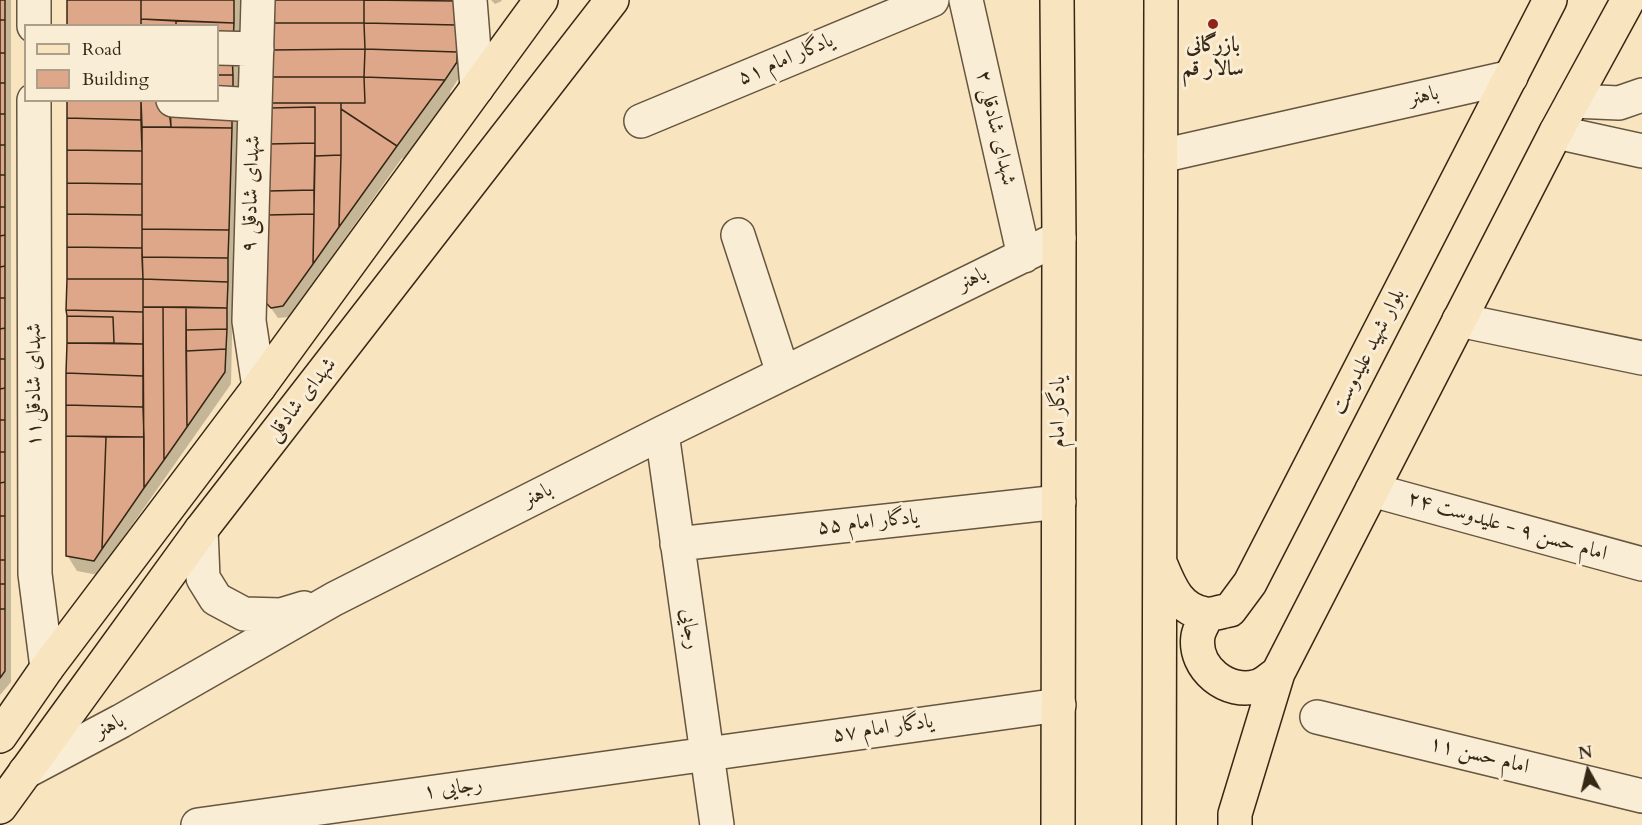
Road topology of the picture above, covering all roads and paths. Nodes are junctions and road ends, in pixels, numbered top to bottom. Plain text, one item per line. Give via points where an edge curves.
1 (33, 0) edge
2 (258, 0) edge
3 (470, 0) edge
4 (541, 0) edge
5 (612, 0) edge
6 (932, 0) edge
7 (966, 0) edge
8 (1057, 0) edge
9 (1161, 0) edge
10 (1550, 0) edge
11 (1628, 0) edge
12 (34, 24) edge
13 (219, 48) edge
14 (257, 50) junction
15 (1511, 77) junction
16 (477, 88) junction
17 (1642, 96) edge
18 (1573, 100) junction
19 (34, 102) edge
20 (206, 102) edge
21 (255, 105) junction
22 (641, 121) dead end
23 (1556, 132) junction
24 (1642, 151) edge
25 (1161, 156) junction
26 (420, 168) junction
27 (459, 197) junction
28 (738, 235) dead end
29 (1059, 238) junction
30 (1024, 256) junction
31 (1459, 320) junction
32 (1642, 358) edge
33 (783, 373) junction
34 (259, 387) junction
35 (662, 433) junction
36 (1372, 490) junction
37 (1059, 502) junction
38 (201, 530) junction
39 (677, 544) junction
40 (1158, 559) junction
41 (1642, 564) edge
42 (334, 599) junction
43 (1207, 614) junction
44 (47, 668) junction
45 (1278, 673) junction
46 (1059, 705) junction
47 (1317, 717) dead end
48 (0, 736) edge
49 (707, 754) junction
50 (25, 772) junction
51 (1642, 796) edge
52 (0, 807) edge
53 (198, 825) edge
54 (717, 825) edge
55 (1058, 825) edge
56 (1159, 825) edge
57 (1235, 825) edge

1 - 12 street
2 - 14 street, شهدای شادقلی ۹
3 - 16 street
4 - 16 main road, شهدای شادقلی
5 - 27 main road, شهدای شادقلی
6 - 22 street, یادگار امام ۵۱
7 - 30 street, شهدای شادقلی ۲
8 - 29 main road, یادگار امام
9 - 25 main road
10 - 15 main road, بلوار شهید علیدوست
11 - 18 main road
13 - 14 street
14 - 21 street, شهدای شادقلی ۹
15 - 25 street, باهنر
15 - 43 main road, بلوار شهید علیدوست via 1250,583 1230,610
16 - 26 main road, شهدای شادقلی
17 - 18 street via 1619,103
18 - 23 main road
19 - 44 street, شهدای شادقلی۱۱ via 35,574
20 - 21 street
21 - 34 street, شهدای شادقلی ۹ via 249,321
23 - 24 street
23 - 31 main road
25 - 40 main road
26 - 27 main road
26 - 34 main road, شهدای شادقلی
27 - 38 main road, شهدای شادقلی
28 - 33 street
29 - 30 street, باهنر
29 - 37 main road, یادگار امام
30 - 33 street, باهنر
31 - 32 street
31 - 36 main road
33 - 35 street, باهنر
34 - 44 main road, شهدای شادقلی
35 - 39 street, رجایی
35 - 42 street, باهنر
36 - 41 street, امام حسن ۹ - علیدوست ۲۴
36 - 45 main road
37 - 39 street, یادگار امام ۵۵
37 - 46 main road, یادگار امام
38 - 42 street via 203,578 216,599 244,614 281,615
38 - 50 main road, شهدای شادقلی
39 - 49 street, رجایی
40 - 43 main road via 1183,605
40 - 56 main road
42 - 50 street, باهنر
43 - 45 main road via 1198,636 1201,659 1214,678 1235,688 1259,686
44 - 48 main road, شهدای شادقلی
45 - 57 main road
46 - 49 street, یادگار امام ۵۷
46 - 55 main road, یادگار امام
47 - 51 street, امام حسن ۱۱
49 - 53 street, رجایی ۱
49 - 54 street, رجایی
50 - 52 main road, شهدای شادقلی

